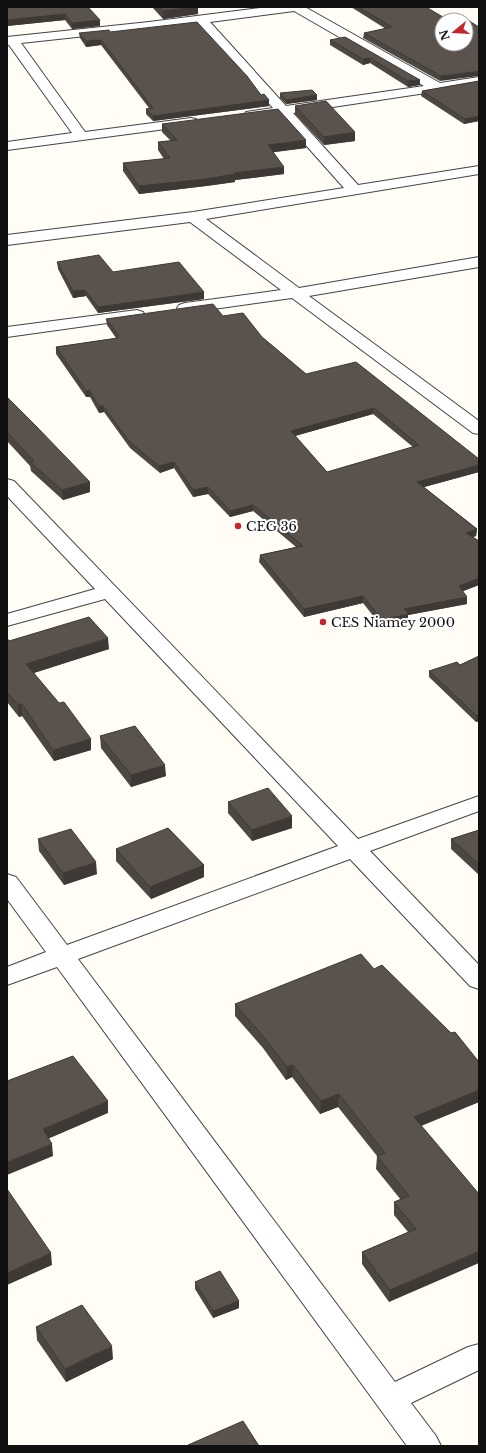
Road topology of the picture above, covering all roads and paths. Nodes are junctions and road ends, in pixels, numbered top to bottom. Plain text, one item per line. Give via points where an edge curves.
1 (296, 7) edge
2 (201, 20) junction
3 (10, 41) edge
4 (479, 81) edge
5 (438, 88) junction
6 (283, 110) junction
7 (237, 116) edge
8 (206, 120) edge
9 (81, 136) junction
10 (7, 146) edge
11 (479, 170) edge
12 (355, 191) junction
13 (193, 217) junction
14 (7, 240) edge
15 (479, 262) edge
16 (296, 293) junction
17 (7, 332) edge
18 (479, 429) edge
19 (7, 486) edge
20 (108, 592) junction
21 (7, 620) edge
22 (479, 803) edge
23 (354, 849) junction
24 (7, 882) edge
25 (62, 956) junction
26 (7, 976) edge
27 (479, 980) edge
28 (479, 1356) edge
29 (390, 1399) junction
30 (425, 1446) edge

1 - 2 street
1 - 5 street
2 - 3 street
2 - 6 street
3 - 9 street
4 - 5 street
5 - 6 street
6 - 7 street
6 - 12 street
8 - 9 street
9 - 10 street
11 - 12 street
12 - 13 street
13 - 14 street
13 - 16 street
15 - 16 street
16 - 17 street
16 - 18 street
19 - 20 street
20 - 21 street
20 - 23 street
22 - 23 street
23 - 25 street
23 - 27 street
24 - 25 street
25 - 26 street
25 - 29 street
28 - 29 street
29 - 30 street

